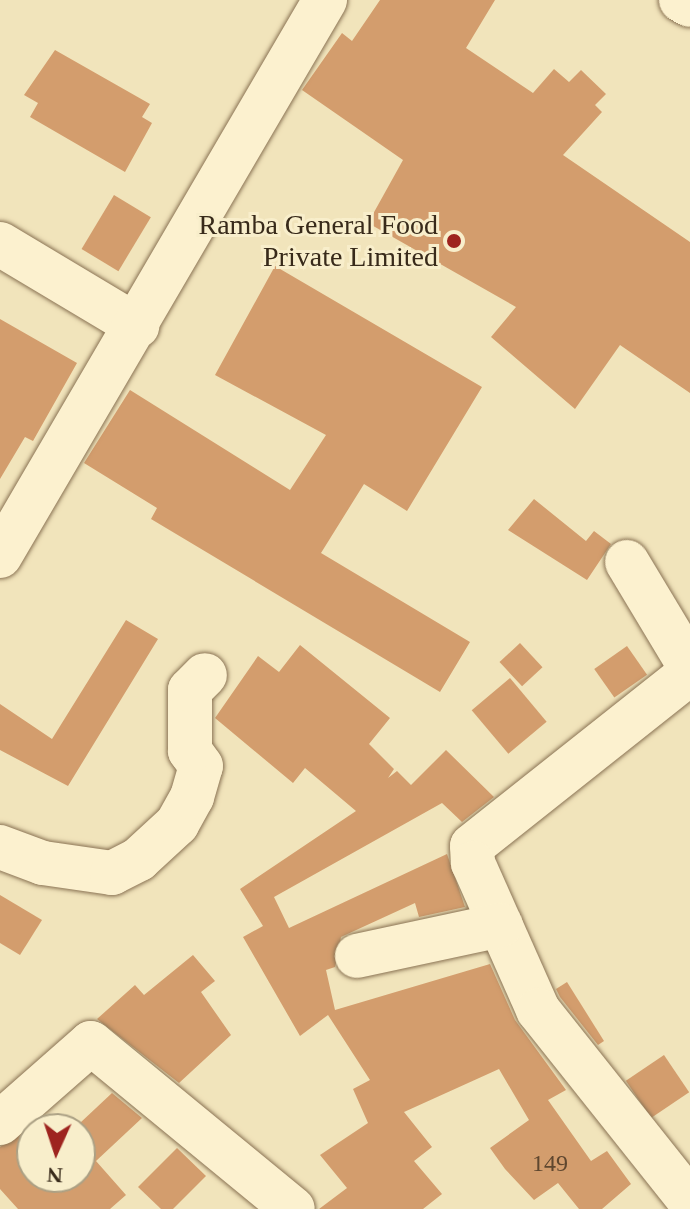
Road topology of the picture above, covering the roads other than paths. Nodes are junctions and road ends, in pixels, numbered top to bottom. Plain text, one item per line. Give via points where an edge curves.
1 (325, 0) edge
2 (681, 0) edge
3 (690, 5) edge
4 (0, 244) edge
5 (137, 326) junction
6 (0, 556) edge
7 (627, 562) dead end
8 (690, 670) edge
9 (205, 675) dead end
10 (0, 847) edge
11 (501, 925) junction
12 (357, 956) dead end
13 (0, 1123) edge
14 (690, 1201) edge
15 (293, 1209) edge

1 - 5 street
2 - 3 street
4 - 5 street
5 - 6 street
7 - 8 street
8 - 11 street via 472,846
9 - 10 street via 190,690 190,751 201,766 192,797 177,824 139,859 112,873 43,863
11 - 12 street
11 - 14 street via 538,1010
13 - 15 street via 91,1043

